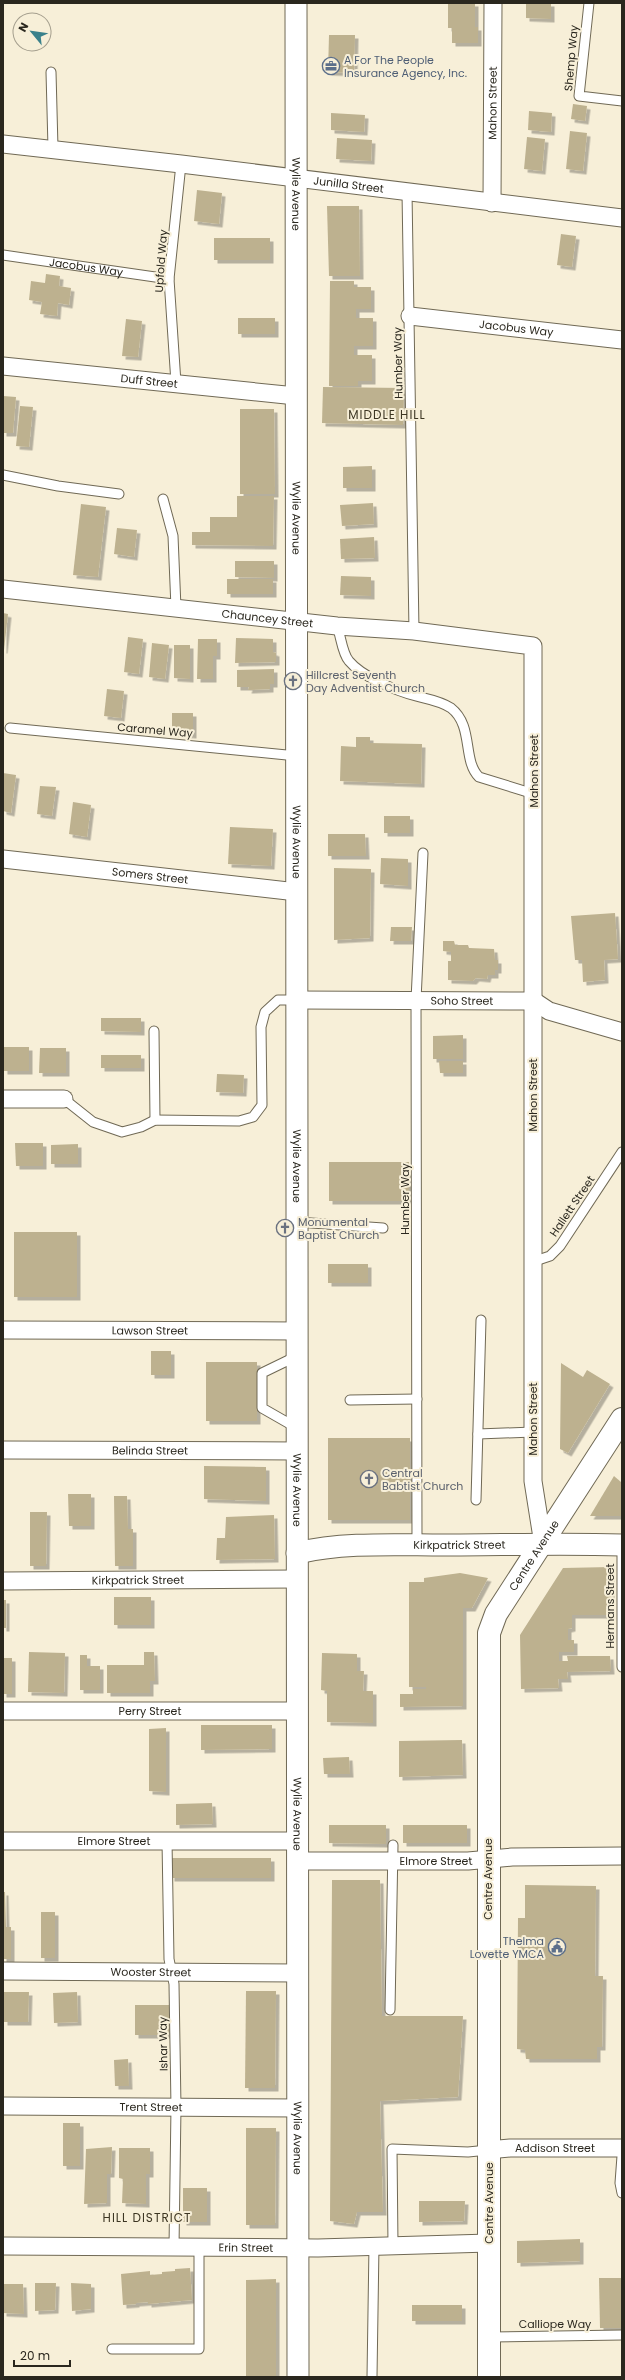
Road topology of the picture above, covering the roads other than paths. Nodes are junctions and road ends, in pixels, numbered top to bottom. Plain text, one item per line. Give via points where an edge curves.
1 (296, 3) edge
2 (493, 3) edge
3 (588, 3) edge
4 (51, 72) dead end
5 (622, 101) edge
6 (3, 144) edge
7 (53, 148) junction
8 (181, 164) junction
9 (296, 179) junction
10 (407, 192) junction
11 (492, 203) junction
12 (622, 218) edge
13 (3, 255) edge
14 (169, 279) junction
15 (410, 316) junction
16 (622, 340) edge
17 (3, 366) edge
18 (176, 383) junction
19 (296, 396) junction
20 (3, 475) edge
21 (119, 494) dead end
22 (163, 499) dead end
23 (3, 589) edge
24 (176, 608) junction
25 (296, 622) junction
26 (337, 626) junction
27 (414, 631) junction
28 (533, 646) joint
29 (10, 728) dead end
30 (297, 756) junction
31 (534, 794) junction
32 (423, 854) dead end
33 (3, 859) edge
34 (297, 892) junction
35 (297, 1000) junction
36 (416, 1000) junction
37 (534, 1001) junction
38 (154, 1031) dead end
39 (622, 1032) edge
40 (64, 1098) joint
41 (3, 1099) edge
42 (155, 1120) junction
43 (622, 1152) edge
44 (297, 1222) junction
45 (384, 1228) dead end
46 (532, 1262) junction
47 (481, 1320) dead end
48 (3, 1330) edge
49 (297, 1331) junction
50 (297, 1356) junction
51 (417, 1399) junction
52 (350, 1400) dead end
53 (622, 1420) edge
54 (297, 1428) junction
55 (533, 1432) junction
56 (478, 1434) junction
57 (3, 1450) edge
58 (297, 1451) junction
59 (476, 1500) dead end
60 (543, 1544) junction
61 (417, 1545) junction
62 (622, 1545) edge
63 (297, 1554) junction
64 (298, 1579) junction
65 (3, 1581) edge
66 (622, 1667) edge
67 (3, 1711) edge
68 (296, 1711) junction
69 (3, 1841) edge
70 (167, 1841) junction
71 (298, 1851) junction
72 (392, 1853) junction
73 (622, 1856) edge
74 (488, 1859) junction
75 (3, 1971) edge
76 (172, 1972) junction
77 (298, 1972) junction
78 (390, 2010) dead end
79 (3, 2106) edge
80 (176, 2107) junction
81 (298, 2108) junction
82 (622, 2148) edge
83 (488, 2150) junction
84 (622, 2156) edge
85 (622, 2192) edge
86 (489, 2244) junction
87 (374, 2245) junction
88 (393, 2245) junction
89 (3, 2246) edge
90 (174, 2246) junction
91 (199, 2247) junction
92 (298, 2247) junction
93 (622, 2335) edge
94 (489, 2337) junction
95 (112, 2349) dead end
96 (298, 2377) edge
97 (372, 2377) edge
98 (489, 2377) edge

1 - 9 street, Wylie Avenue
2 - 11 street, Mahon Street
3 - 5 lane, Shemp Way via 579,96
4 - 7 lane
6 - 7 street, Junilla Street
7 - 8 street, Junilla Street
8 - 9 street, Junilla Street
8 - 14 lane, Upfold Way
9 - 10 street, Junilla Street
9 - 19 street, Wylie Avenue
10 - 11 street, Junilla Street
10 - 15 lane, Humber Way
11 - 12 street, Junilla Street
13 - 14 lane, Jacobus Way
14 - 18 lane, Upfold Way
15 - 16 street, Jacobus Way
15 - 27 lane, Humber Way
17 - 18 street, Duff Street
18 - 19 street, Duff Street
19 - 25 street, Wylie Avenue
20 - 21 lane
22 - 24 lane via 173,536
23 - 24 street, Chauncey Street
24 - 25 street, Chauncey Street
25 - 26 street, Chauncey Street
25 - 30 street, Wylie Avenue
26 - 27 street, Chauncey Street
26 - 31 lane via 346,657 358,668 400,692 440,702 456,713 464,725 473,771 479,777
27 - 28 street, Chauncey Street
28 - 31 street, Mahon Street
29 - 30 lane, Caramel Way
30 - 34 street, Wylie Avenue
31 - 37 street, Mahon Street
32 - 36 lane, Humber Way
33 - 34 street, Somers Street
34 - 35 street, Wylie Avenue
35 - 36 street, Soho Street
35 - 42 lane via 278,1000 265,1012 261,1027 262,1105 253,1117 239,1121
35 - 44 street, Wylie Avenue
36 - 37 street, Soho Street
36 - 51 lane, Humber Way
37 - 39 street via 549,1011
37 - 46 street, Mahon Street
38 - 42 lane
40 - 41 street
40 - 42 lane via 93,1122 122,1132
43 - 46 lane, Hallett Street via 560,1246 550,1256
44 - 45 lane
44 - 49 street, Wylie Avenue
46 - 55 street, Mahon Street
47 - 56 lane
48 - 49 street, Lawson Street
49 - 50 street, Wylie Avenue
50 - 54 street, Wylie Avenue
50 - 54 lane via 262,1373 262,1408
51 - 52 lane
51 - 61 lane, Humber Way
53 - 60 main road, Centre Avenue
54 - 58 street, Wylie Avenue
55 - 56 lane
55 - 60 street, Mahon Street via 533,1481
56 - 59 lane
57 - 58 street, Belinda Street
58 - 63 street, Wylie Avenue
60 - 61 street, Kirkpatrick Street
60 - 62 street, Kirkpatrick Street
60 - 74 main road, Centre Avenue via 496,1614 489,1633
61 - 63 street, Kirkpatrick Street via 319,1548
62 - 66 lane, Hermans Street
63 - 64 street, Wylie Avenue
64 - 65 street, Kirkpatrick Street
64 - 68 street, Wylie Avenue
67 - 68 street, Perry Street
68 - 71 street, Wylie Avenue
69 - 70 street, Elmore Street
70 - 71 street, Elmore Street
70 - 76 lane, Ishar Way via 169,1959
71 - 72 street, Elmore Street
71 - 77 street, Wylie Avenue
72 - 74 street, Elmore Street
72 - 78 lane
73 - 74 street, Elmore Street
74 - 83 main road, Centre Avenue
75 - 76 street, Wooster Street
76 - 77 street, Wooster Street
76 - 80 lane, Ishar Way
77 - 81 street, Wylie Avenue
79 - 80 street, Trent Street
80 - 81 street, Trent Street
80 - 90 lane, Ishar Way
81 - 92 street, Wylie Avenue
82 - 83 street, Addison Street
83 - 86 main road, Centre Avenue
83 - 88 lane via 468,2152 392,2149
84 - 85 lane
86 - 88 street, Erin Street
86 - 94 main road, Centre Avenue
87 - 88 street, Erin Street
87 - 92 street, Erin Street
87 - 97 lane
89 - 90 street, Erin Street
90 - 91 street, Erin Street
91 - 92 street, Erin Street
91 - 95 lane via 199,2349
92 - 96 street, Wylie Avenue
93 - 94 lane, Calliope Way
94 - 98 main road, Centre Avenue

